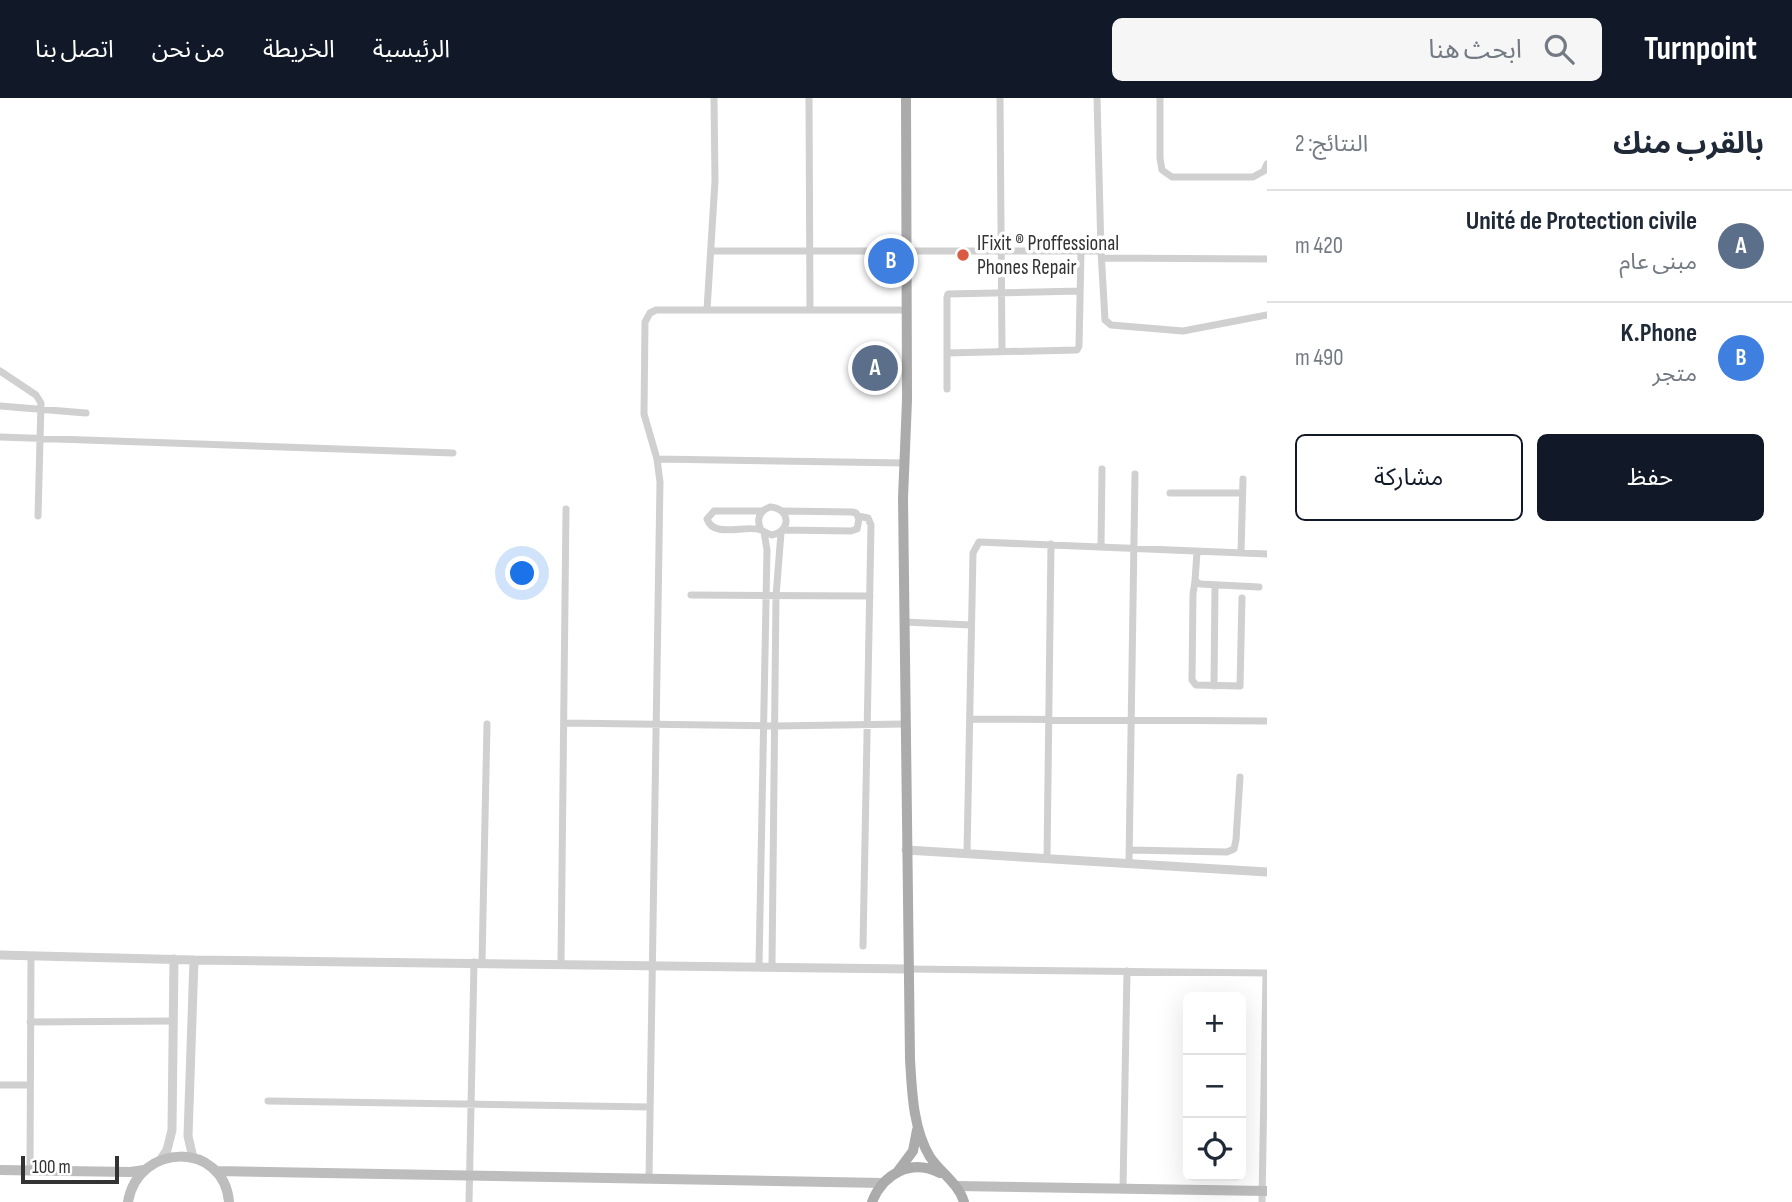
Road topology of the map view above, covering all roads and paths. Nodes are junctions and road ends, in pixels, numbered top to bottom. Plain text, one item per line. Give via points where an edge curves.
1 (714, 98) edge
2 (809, 98) edge
3 (906, 98) edge
4 (1000, 98) edge
5 (1097, 98) edge
6 (1160, 98) edge
7 (1267, 164) edge
8 (711, 251) junction
9 (809, 251) junction
10 (1000, 251) junction
11 (1081, 251) junction
12 (906, 252) junction
13 (1102, 254) junction
14 (1267, 259) edge
15 (1001, 291) junction
16 (1080, 291) junction
17 (707, 310) junction
18 (810, 310) junction
19 (906, 310) junction
20 (1267, 315) edge
21 (1002, 351) junction
22 (947, 353) junction
23 (0, 370) edge
24 (947, 388) dead end
25 (0, 406) edge
26 (42, 410) junction
27 (86, 413) dead end
28 (0, 438) edge
29 (40, 439) junction
30 (453, 453) dead end
31 (657, 459) junction
32 (904, 463) junction
33 (1102, 469) dead end
34 (1135, 474) dead end
35 (1243, 479) dead end
36 (1170, 493) dead end
37 (1242, 493) junction
38 (566, 509) dead end
39 (761, 511) junction
40 (783, 511) junction
41 (38, 516) dead end
42 (858, 516) junction
43 (762, 531) junction
44 (782, 531) junction
45 (1051, 544) junction
46 (1101, 547) junction
47 (1134, 549) junction
48 (1197, 552) junction
49 (1241, 553) junction
50 (1267, 554) edge
51 (1195, 580) junction
52 (1215, 586) junction
53 (1259, 587) dead end
54 (691, 595) dead end
55 (766, 595) junction
56 (776, 596) junction
57 (870, 596) junction
58 (1242, 598) dead end
59 (904, 622) junction
60 (971, 625) junction
61 (1214, 686) junction
62 (1047, 718) junction
63 (970, 719) junction
64 (1130, 719) junction
65 (1267, 721) edge
66 (564, 723) junction
67 (487, 724) dead end
68 (656, 724) junction
69 (905, 724) junction
70 (867, 725) junction
71 (764, 726) junction
72 (775, 726) junction
73 (1240, 778) dead end
74 (906, 850) junction
75 (1129, 850) junction
76 (967, 852) junction
77 (1047, 858) junction
78 (1129, 863) junction
79 (762, 867) junction
80 (774, 868) junction
81 (1267, 872) edge
82 (863, 946) dead end
83 (0, 955) edge
84 (31, 956) junction
85 (174, 959) junction
86 (194, 960) junction
87 (478, 962) junction
88 (561, 963) junction
89 (652, 964) junction
90 (759, 965) junction
91 (772, 965) junction
92 (909, 969) junction
93 (1127, 971) junction
94 (1266, 973) edge
95 (30, 1021) junction
96 (173, 1021) junction
97 (0, 1085) edge
98 (30, 1085) junction
99 (268, 1101) dead end
100 (471, 1104) junction
101 (1265, 1104) edge
102 (650, 1107) junction
103 (917, 1123) junction
104 (193, 1158) junction
105 (161, 1159) junction
106 (0, 1170) edge
107 (30, 1170) junction
108 (144, 1170) junction
109 (216, 1171) junction
110 (895, 1173) junction
111 (470, 1175) junction
112 (946, 1176) junction
113 (649, 1178) junction
114 (882, 1183) junction
115 (956, 1186) junction
116 (1123, 1189) junction
117 (1264, 1191) edge
118 (128, 1202) edge
119 (229, 1202) edge
120 (469, 1202) edge
121 (872, 1202) edge
122 (964, 1202) edge
123 (1262, 1202) edge

1 - 8 street
2 - 9 street
3 - 12 main road
4 - 10 street
5 - 13 street
6 - 7 street via 1160,158 1163,170 1172,177 1253,177
8 - 9 street
8 - 17 street
9 - 12 street
9 - 18 street
10 - 11 street
10 - 12 street
10 - 15 street
11 - 13 street
11 - 16 street
12 - 19 main road
13 - 14 street
13 - 20 street via 1105,320 1111,325 1183,331
15 - 16 street
15 - 21 street
15 - 22 street via 948,294
16 - 21 street via 1077,350
17 - 18 street
17 - 31 street via 656,310 646,319 644,414
18 - 19 street
19 - 32 main road
21 - 22 street
22 - 24 street
23 - 26 street via 36,394
25 - 26 street
26 - 27 street
26 - 29 street
28 - 29 street
29 - 30 street
29 - 41 street
31 - 32 street
31 - 68 street
32 - 59 main road
33 - 46 street
34 - 47 street
35 - 37 street
36 - 37 street
37 - 49 street
38 - 66 street
39 - 40 street via 770,507
39 - 43 street
39 - 43 street via 714,511 707,519 715,529
40 - 42 street via 852,512
40 - 44 street via 787,520
42 - 44 street via 859,525 851,531
42 - 57 street via 868,518 871,526
43 - 44 street via 772,535
43 - 55 street via 767,550
44 - 56 street
45 - 46 street
45 - 60 street via 986,541 976,545
45 - 62 street
46 - 47 street
47 - 48 street
47 - 64 street
48 - 49 street
48 - 51 street
49 - 50 street
51 - 52 street
51 - 61 street via 1192,680 1196,685
52 - 53 street
52 - 61 street
54 - 55 street
55 - 56 street
55 - 71 street
56 - 57 street
56 - 72 street
57 - 70 street
58 - 61 street via 1241,683 1237,687
59 - 60 street
59 - 69 main road
60 - 63 street
62 - 63 street
62 - 64 street
62 - 77 street
63 - 76 street
64 - 65 street
64 - 75 street
66 - 68 street
66 - 88 street
67 - 87 street
68 - 71 street
68 - 89 street
69 - 70 street
69 - 74 main road
70 - 72 street
70 - 82 street
71 - 72 street
71 - 79 street
72 - 80 street
73 - 75 street via 1234,849
74 - 76 street
74 - 92 main road
75 - 78 street
76 - 77 street
77 - 78 street
78 - 81 street
79 - 80 street
79 - 90 street
80 - 91 street
83 - 84 street
84 - 85 street
84 - 95 street
85 - 86 street
85 - 96 street
86 - 87 street
86 - 104 street via 188,1136
87 - 88 street
87 - 100 street
88 - 89 street
89 - 90 street
89 - 102 street
90 - 91 street
91 - 92 street
92 - 93 street
92 - 103 main road via 910,1059
93 - 94 street
93 - 116 street
94 - 101 street
95 - 96 street
95 - 98 street
96 - 105 street via 172,1129
97 - 98 street
98 - 107 street
99 - 100 street
100 - 102 street
100 - 111 street
101 - 117 street
102 - 113 street
103 - 110 main road via 912,1151
103 - 112 main road via 927,1152
104 - 105 main road
104 - 109 main road
105 - 108 main road
106 - 107 main road
107 - 108 main road
108 - 118 main road via 135,1180
109 - 111 main road
109 - 119 main road
110 - 112 main road via 921,1167
110 - 114 main road
111 - 113 main road
111 - 120 street
112 - 115 main road
113 - 114 main road
114 - 121 main road
115 - 116 main road
115 - 122 main road
116 - 117 main road
117 - 123 street

